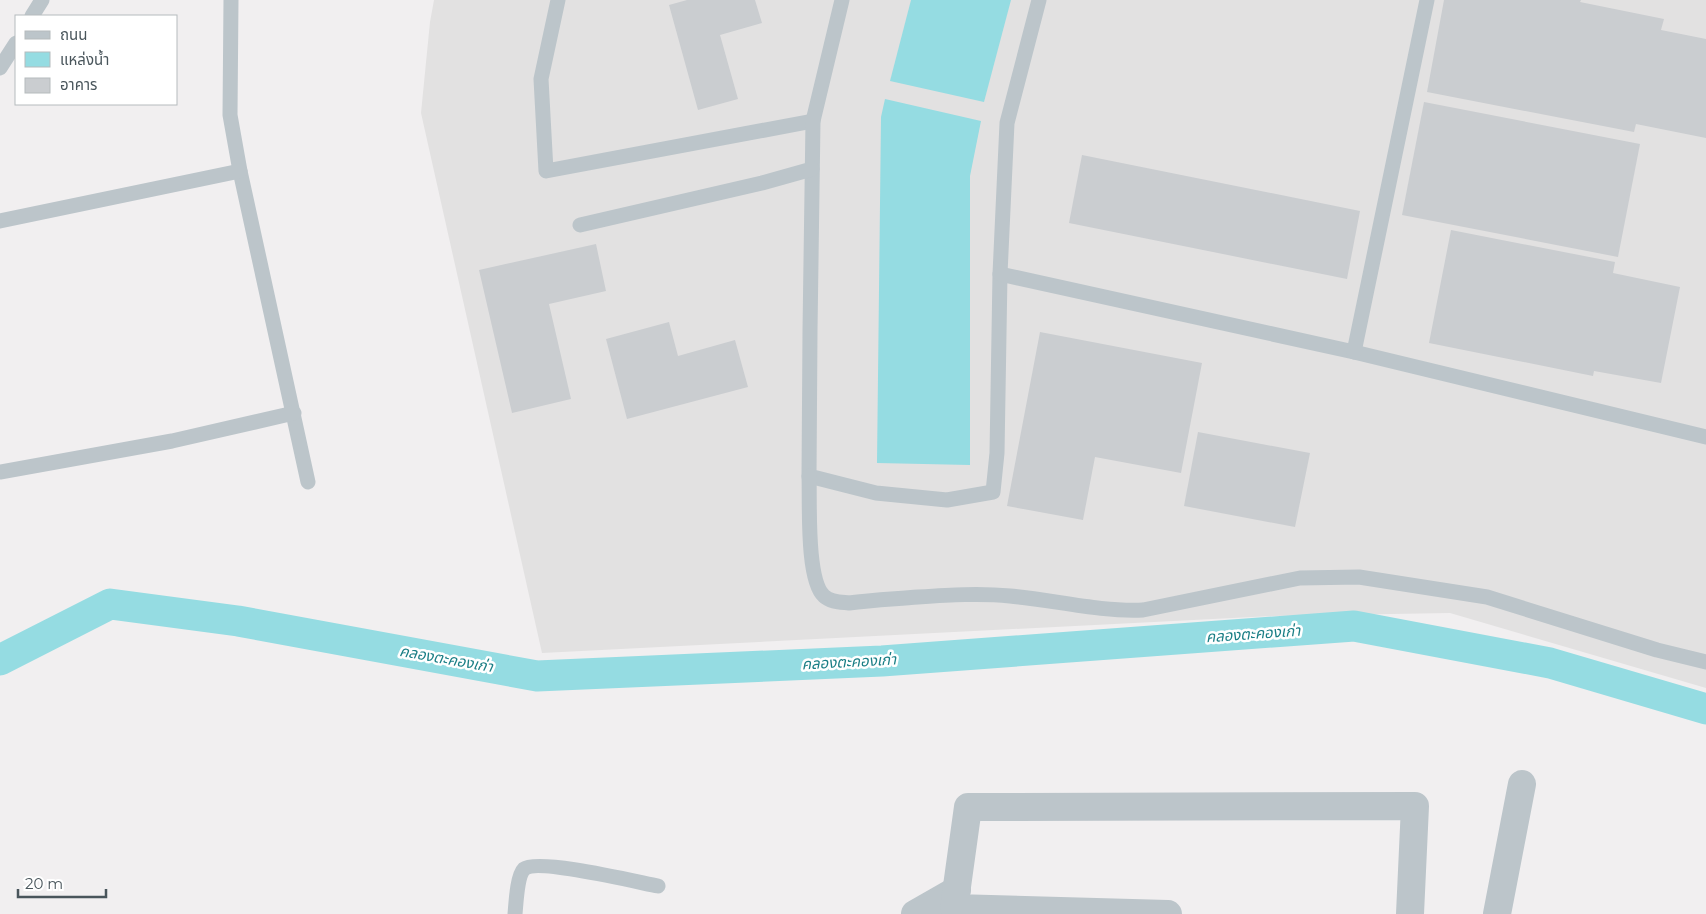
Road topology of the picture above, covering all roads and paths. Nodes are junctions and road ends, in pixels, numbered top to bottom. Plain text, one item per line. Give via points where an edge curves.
1 (42, 0) edge
2 (231, 0) edge
3 (558, 0) edge
4 (842, 0) edge
5 (1040, 0) edge
6 (1426, 0) edge
7 (33, 15) edge
8 (15, 45) edge
9 (0, 68) edge
10 (813, 121) junction
11 (812, 169) junction
12 (240, 171) junction
13 (0, 221) edge
14 (580, 225) dead end
15 (1000, 274) junction
16 (1354, 352) junction
17 (294, 413) junction
18 (1706, 437) edge
19 (0, 472) edge
20 (810, 476) junction
21 (308, 482) dead end
22 (1706, 662) edge
23 (1522, 784) dead end
24 (658, 886) dead end
25 (957, 890) junction
26 (515, 914) edge
27 (915, 914) edge
28 (1168, 914) edge
29 (1410, 914) edge
30 (1501, 914) edge

1 - 7 lane
2 - 12 lane via 230,115
3 - 10 lane via 541,79 546,171
4 - 10 lane
5 - 15 lane via 1007,123
6 - 16 lane
8 - 9 lane
10 - 11 lane
11 - 14 lane via 762,184
11 - 20 lane
12 - 13 lane
12 - 17 lane
15 - 16 lane
15 - 20 lane via 997,453 993,492 947,500 876,493
16 - 18 lane
17 - 19 lane via 172,441
17 - 21 lane
20 - 22 lane via 811,553 816,582 827,599 849,602 1007,595 1114,610 1138,610 1300,578 1359,577 1487,597
23 - 30 street
24 - 26 lane via 564,868 532,866 525,868 520,876
25 - 27 street
25 - 28 street via 954,908
25 - 29 street via 968,807 1415,806

